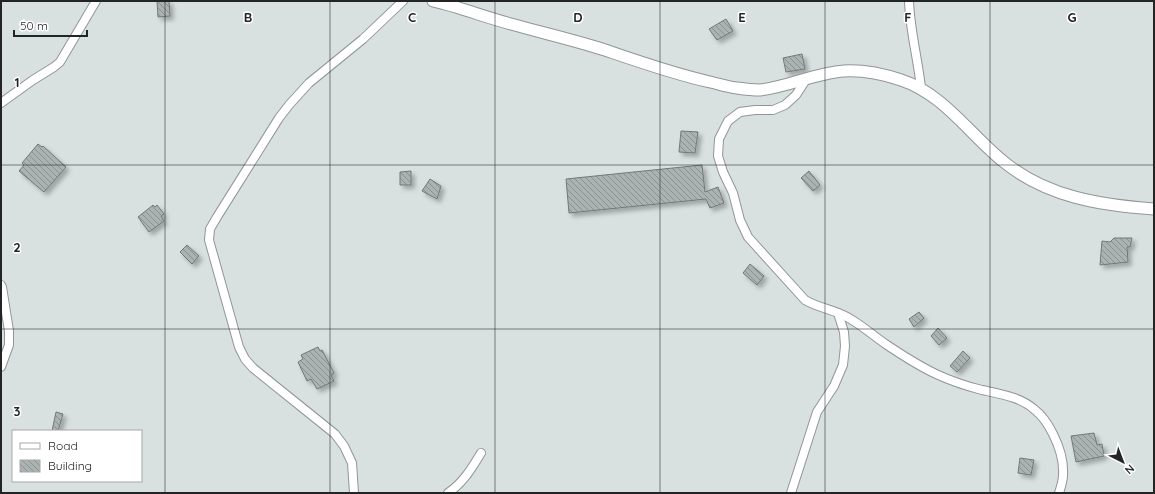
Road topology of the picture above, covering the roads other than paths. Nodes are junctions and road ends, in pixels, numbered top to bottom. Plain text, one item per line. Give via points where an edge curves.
1 (96, 1) edge
2 (403, 1) edge
3 (910, 1) edge
4 (439, 2) edge
5 (806, 78) junction
6 (921, 88) junction
7 (1, 103) edge
8 (1154, 209) edge
9 (1, 285) edge
10 (838, 313) junction
11 (1, 367) edge
12 (481, 453) dead end
13 (354, 493) edge
14 (448, 493) edge
15 (791, 493) edge
16 (1060, 493) edge

1 - 7 street via 60,62
2 - 13 street via 363,39 309,83 289,105 210,229 209,240 238,347 253,368 336,434 352,463
3 - 6 street via 910,20
4 - 5 street via 582,42 683,76 735,88 759,90
5 - 6 street via 842,71 861,71 879,73
5 - 10 street via 796,95 785,105 773,110 740,112 728,121 719,139 718,156 748,237 805,300
6 - 8 street via 936,98 1003,162 1018,173 1062,194 1080,199 1123,207
9 - 11 street via 9,331 9,345
10 - 15 street via 844,332 843,365 834,386 817,412
10 - 16 street via 852,319 886,344 935,374 1005,395 1035,409 1057,442 1063,476
12 - 14 street via 468,474

